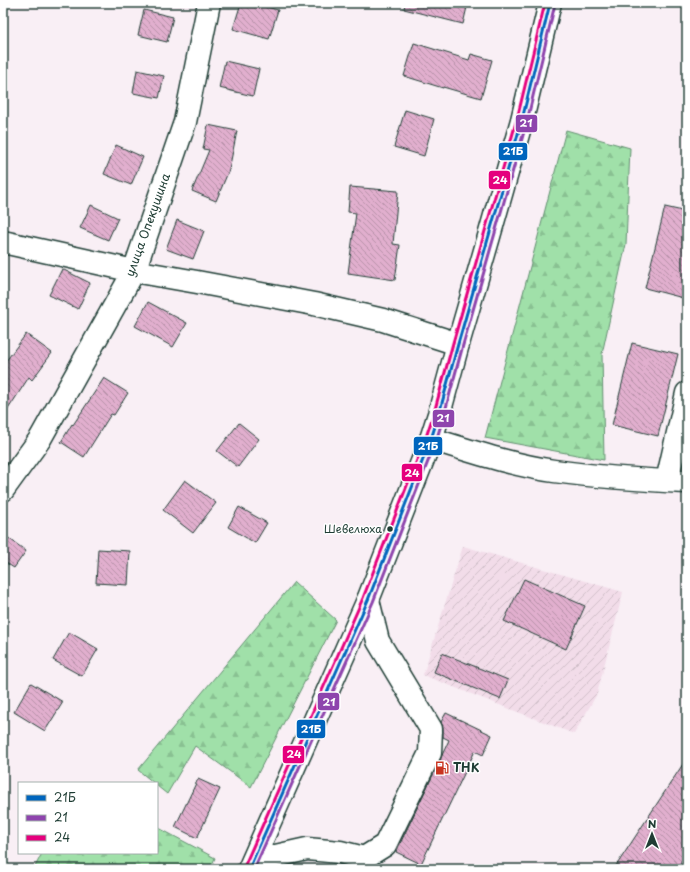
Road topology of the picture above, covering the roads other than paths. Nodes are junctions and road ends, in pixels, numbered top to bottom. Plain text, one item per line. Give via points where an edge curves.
1 (209, 3) edge
2 (550, 3) edge
3 (3, 242) edge
4 (134, 271) junction
5 (458, 344) junction
6 (687, 393) edge
7 (431, 438) junction
8 (677, 481) edge
9 (3, 490) edge
10 (368, 600) junction
11 (251, 865) edge

1 - 4 street, улица Опекушина via 185,122
2 - 5 street via 522,120
3 - 4 street
4 - 5 street via 314,304 383,320
4 - 9 street, улица Опекушина via 40,439
5 - 7 street
6 - 8 street
7 - 8 street via 504,461 553,471
7 - 10 street
10 - 11 street
10 - 11 street via 378,641 431,729 430,753 385,845 364,858 307,848

